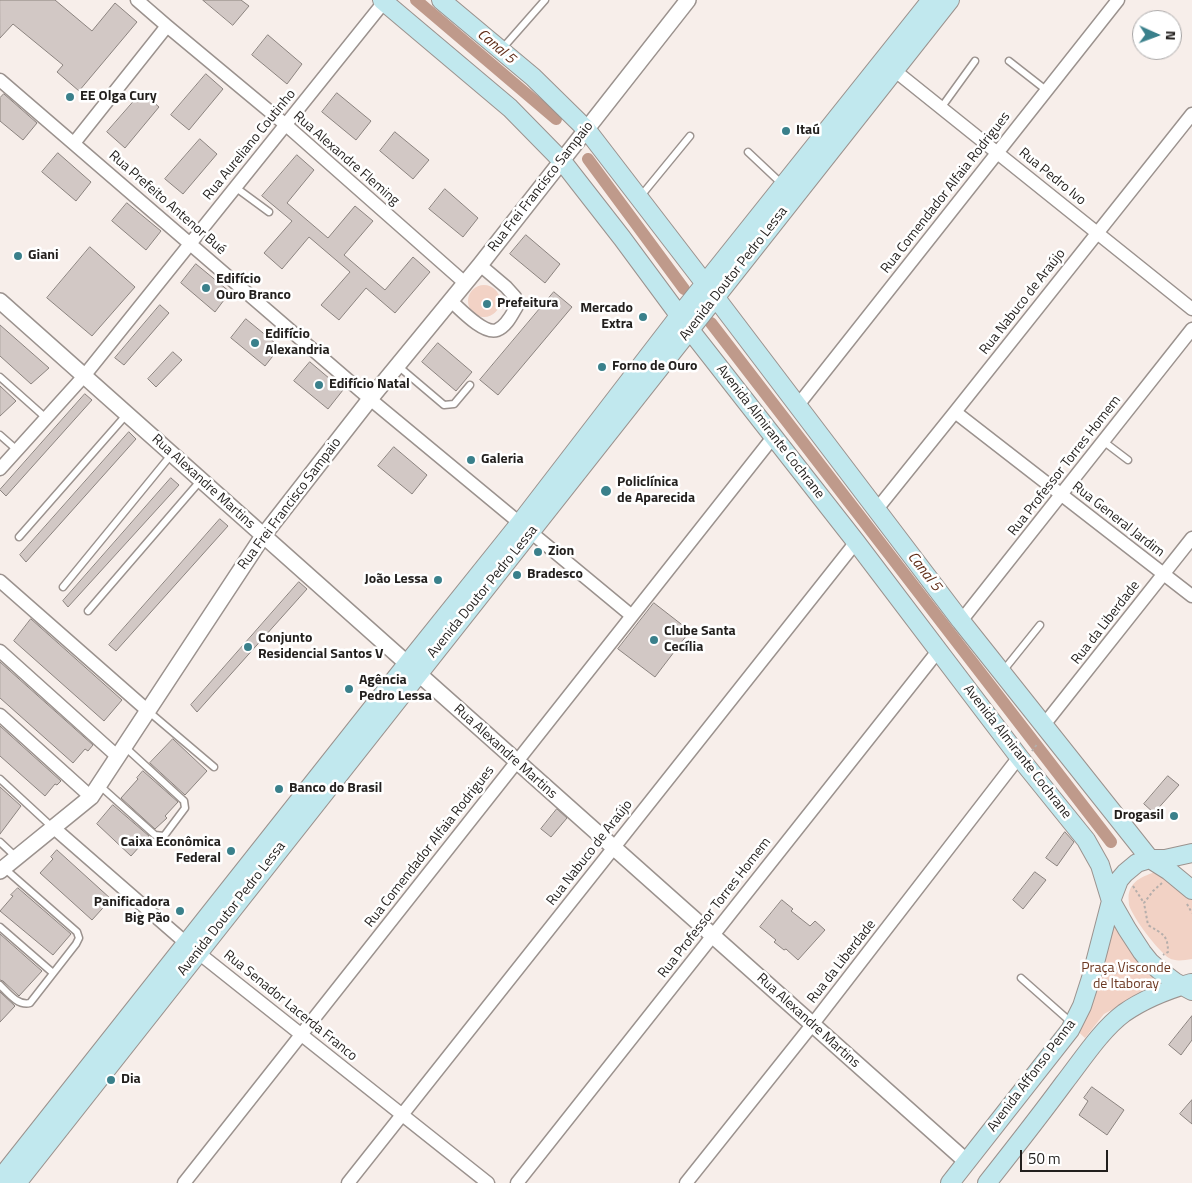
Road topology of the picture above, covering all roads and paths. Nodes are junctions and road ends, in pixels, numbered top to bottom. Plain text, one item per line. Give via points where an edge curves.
1 (138, 0) edge
2 (441, 0) edge
3 (544, 0) edge
4 (688, 0) edge
5 (931, 0) edge
6 (950, 0) edge
7 (1118, 0) edge
8 (383, 1) edge
9 (167, 26) junction
10 (501, 50) junction
11 (975, 61) dead end
12 (1009, 61) dead end
13 (894, 70) junction
14 (0, 80) edge
15 (1046, 90) junction
16 (942, 108) junction
17 (1192, 114) edge
18 (286, 125) junction
19 (586, 131) junction
20 (690, 136) dead end
21 (74, 143) junction
22 (748, 152) dead end
23 (997, 152) junction
24 (565, 158) junction
25 (784, 185) junction
26 (235, 188) junction
27 (639, 198) junction
28 (268, 212) dead end
29 (1097, 232) junction
30 (190, 244) junction
31 (480, 265) junction
32 (465, 283) junction
33 (705, 284) junction
34 (716, 298) junction
35 (0, 301) edge
36 (451, 301) junction
37 (1192, 309) edge
38 (679, 316) junction
39 (1192, 329) edge
40 (690, 330) junction
41 (398, 366) junction
42 (84, 376) junction
43 (0, 377) edge
44 (470, 385) dead end
45 (370, 399) junction
46 (798, 405) junction
47 (955, 412) junction
48 (127, 414) junction
49 (46, 418) junction
50 (0, 435) edge
51 (774, 436) junction
52 (1103, 441) junction
53 (17, 450) junction
54 (171, 454) junction
55 (1128, 460) dead end
56 (0, 469) edge
57 (201, 480) junction
58 (1061, 494) junction
59 (877, 509) junction
60 (526, 528) junction
61 (263, 536) junction
62 (19, 537) dead end
63 (1192, 538) edge
64 (856, 542) junction
65 (1164, 574) junction
66 (0, 581) edge
67 (63, 587) dead end
68 (1192, 596) edge
69 (88, 611) dead end
70 (632, 616) junction
71 (961, 621) junction
72 (1040, 625) dead end
73 (0, 651) edge
74 (938, 651) junction
75 (412, 669) junction
76 (1002, 673) junction
77 (148, 711) junction
78 (0, 715) edge
79 (1043, 732) junction
80 (121, 752) junction
81 (1025, 754) junction
82 (516, 762) junction
83 (214, 767) dead end
84 (0, 779) edge
85 (95, 791) junction
86 (54, 828) junction
87 (0, 842) edge
88 (613, 848) junction
89 (1192, 853) edge
90 (17, 857) junction
91 (1150, 860) junction
92 (2, 869) edge
93 (1176, 877) junction
94 (1192, 890) edge
95 (1112, 901) junction
96 (0, 927) edge
97 (712, 936) junction
98 (192, 948) junction
99 (1150, 962) junction
100 (53, 973) junction
101 (1115, 973) dead end
102 (1021, 978) dead end
103 (0, 985) edge
104 (1189, 986) edge
105 (1073, 1024) junction
106 (812, 1025) junction
107 (302, 1034) junction
108 (402, 1115) junction
109 (966, 1162) junction
110 (0, 1179) edge
111 (988, 1182) edge
112 (17, 1183) edge
113 (184, 1183) edge
114 (348, 1183) edge
115 (488, 1183) edge
116 (516, 1183) edge
117 (686, 1183) edge
118 (950, 1183) edge

1 - 9 street, Rua Alexandre Fleming
2 - 10 main road
3 - 10 lane
4 - 19 street, Rua Frei Francisco Sampaio
5 - 25 main road, Avenida Doutor Pedro Lessa
6 - 13 main road, Avenida Doutor Pedro Lessa
7 - 15 street, Rua Comendador Alfaia Rodrigues
8 - 18 street, Rua Aureliano Coutinho
8 - 24 main road, Avenida Almirante Cochrane
9 - 18 street, Rua Alexandre Fleming
9 - 21 street
10 - 19 main road via 533,77
11 - 16 lane
12 - 15 lane
13 - 16 street, Rua Pedro Ivo
13 - 34 main road, Avenida Doutor Pedro Lessa
14 - 21 street, Rua Prefeito Antenor Bué
15 - 23 street, Rua Comendador Alfaia Rodrigues
16 - 23 street, Rua Pedro Ivo
17 - 29 street, Rua Nabuco de Araújo
18 - 26 street, Rua Aureliano Coutinho
18 - 32 street, Rua Alexandre Fleming
19 - 24 street, Rua Frei Francisco Sampaio
19 - 27 main road
20 - 27 lane
21 - 30 street, Rua Prefeito Antenor Bué
22 - 25 lane
23 - 29 street, Rua Pedro Ivo
23 - 46 street, Rua Comendador Alfaia Rodrigues
24 - 31 street, Rua Frei Francisco Sampaio
24 - 38 main road, Avenida Almirante Cochrane
25 - 33 main road, Avenida Doutor Pedro Lessa
26 - 28 lane
26 - 30 street, Rua Aureliano Coutinho
27 - 33 main road
29 - 37 street, Rua Pedro Ivo
29 - 47 street, Rua Nabuco de Araújo
30 - 42 street, Rua Aureliano Coutinho
30 - 45 street, Rua Prefeito Antenor Bué
31 - 32 street, Rua Frei Francisco Sampaio
31 - 36 street via 514,297 516,306 508,321 496,331 487,330
32 - 36 street, Rua Frei Francisco Sampaio
33 - 34 main road
33 - 38 main road, Avenida Doutor Pedro Lessa
34 - 40 main road, Avenida Doutor Pedro Lessa
34 - 46 main road
35 - 42 street, Rua Alexandre Martins
36 - 41 street, Rua Frei Francisco Sampaio
38 - 40 main road, Avenida Almirante Cochrane
38 - 60 main road, Avenida Doutor Pedro Lessa
39 - 52 street, Rua Professor Torres Homem
40 - 51 main road, Avenida Almirante Cochrane
40 - 60 main road, Avenida Doutor Pedro Lessa
41 - 44 lane via 444,405 454,404
41 - 45 street, Rua Frei Francisco Sampaio
42 - 48 street, Rua Alexandre Martins
42 - 49 street, Rua Aureliano Coutinho
43 - 49 lane
45 - 60 street, Rua Prefeito Antenor Bué
45 - 61 street, Rua Frei Francisco Sampaio
46 - 59 main road
47 - 58 street, Rua General Jardim
47 - 59 street, Rua Nabuco de Araújo
48 - 54 street, Rua Alexandre Martins
48 - 62 lane
49 - 53 street, Rua Aureliano Coutinho
50 - 53 lane
51 - 64 main road, Avenida Almirante Cochrane
51 - 70 street, Rua Comendador Alfaia Rodrigues
52 - 55 lane
52 - 58 street, Rua Professor Torres Homem
53 - 56 street, Rua Aureliano Coutinho
54 - 57 street, Rua Alexandre Martins
54 - 67 lane
57 - 61 street, Rua Alexandre Martins
57 - 69 lane
58 - 65 street, Rua General Jardim
58 - 71 street, Rua Professor Torres Homem
59 - 71 main road
60 - 70 street, Rua Prefeito Antenor Bué
60 - 75 main road, Avenida Doutor Pedro Lessa
61 - 75 street, Rua Alexandre Martins
61 - 77 street, Rua Frei Francisco Sampaio
63 - 65 street, Rua da Liberdade
64 - 74 main road, Avenida Almirante Cochrane
64 - 88 street, Rua Nabuco de Araújo
65 - 68 street, Rua General Jardim
65 - 79 street, Rua da Liberdade
66 - 77 street
70 - 82 street, Rua Comendador Alfaia Rodrigues
71 - 76 main road
72 - 76 lane
73 - 80 street
74 - 81 main road, Avenida Almirante Cochrane
74 - 97 street, Rua Professor Torres Homem
75 - 82 street, Rua Alexandre Martins
75 - 98 main road, Avenida Doutor Pedro Lessa
76 - 79 main road
77 - 80 street, Rua Frei Francisco Sampaio
77 - 83 lane
78 - 85 street
79 - 81 path
79 - 91 main road
80 - 85 street, Rua Frei Francisco Sampaio
80 - 85 lane via 184,801 185,808 164,836 155,835
81 - 95 main road, Avenida Almirante Cochrane via 1086,840 1100,865
81 - 106 street, Rua da Liberdade
82 - 88 street, Rua Alexandre Martins
82 - 107 street, Rua Comendador Alfaia Rodrigues
84 - 86 lane
85 - 86 street, Rua Frei Francisco Sampaio
86 - 90 street, Rua Frei Francisco Sampaio
86 - 98 street, Rua Senador Lacerda Franco
87 - 90 lane
88 - 97 street, Rua Alexandre Martins
88 - 108 street, Rua Nabuco de Araújo
89 - 91 main road, Avenida Affonso Penna
90 - 92 street, Rua Frei Francisco Sampaio
91 - 93 main road
91 - 95 main road, Avenida Affonso Penna via 1137,863 1125,873
92 - 100 lane via 79,938
93 - 94 main road
93 - 99 path via 1166,880 1144,903 1148,925 1168,942 1168,952
95 - 99 main road, Avenida Almirante Cochrane
95 - 105 main road, Avenida Affonso Penna via 1092,978
96 - 100 lane
97 - 106 street, Rua Alexandre Martins
97 - 116 street, Rua Professor Torres Homem
98 - 107 street, Rua Senador Lacerda Franco
98 - 110 main road, Avenida Doutor Pedro Lessa
98 - 112 main road, Avenida Doutor Pedro Lessa
99 - 101 path via 1137,969
99 - 104 main road, Avenida Almirante Cochrane via 1170,978
100 - 103 lane via 30,1003 18,1001
102 - 105 lane
104 - 111 main road via 1164,992 1143,1002 1123,1014 1100,1036
105 - 109 main road, Avenida Affonso Penna
106 - 109 street, Rua Alexandre Martins
106 - 117 street, Rua da Liberdade
107 - 108 street, Rua Senador Lacerda Franco
107 - 113 street, Rua Comendador Alfaia Rodrigues
108 - 114 street, Rua Nabuco de Araújo
108 - 115 street, Rua Senador Lacerda Franco
109 - 118 main road, Avenida Affonso Penna

